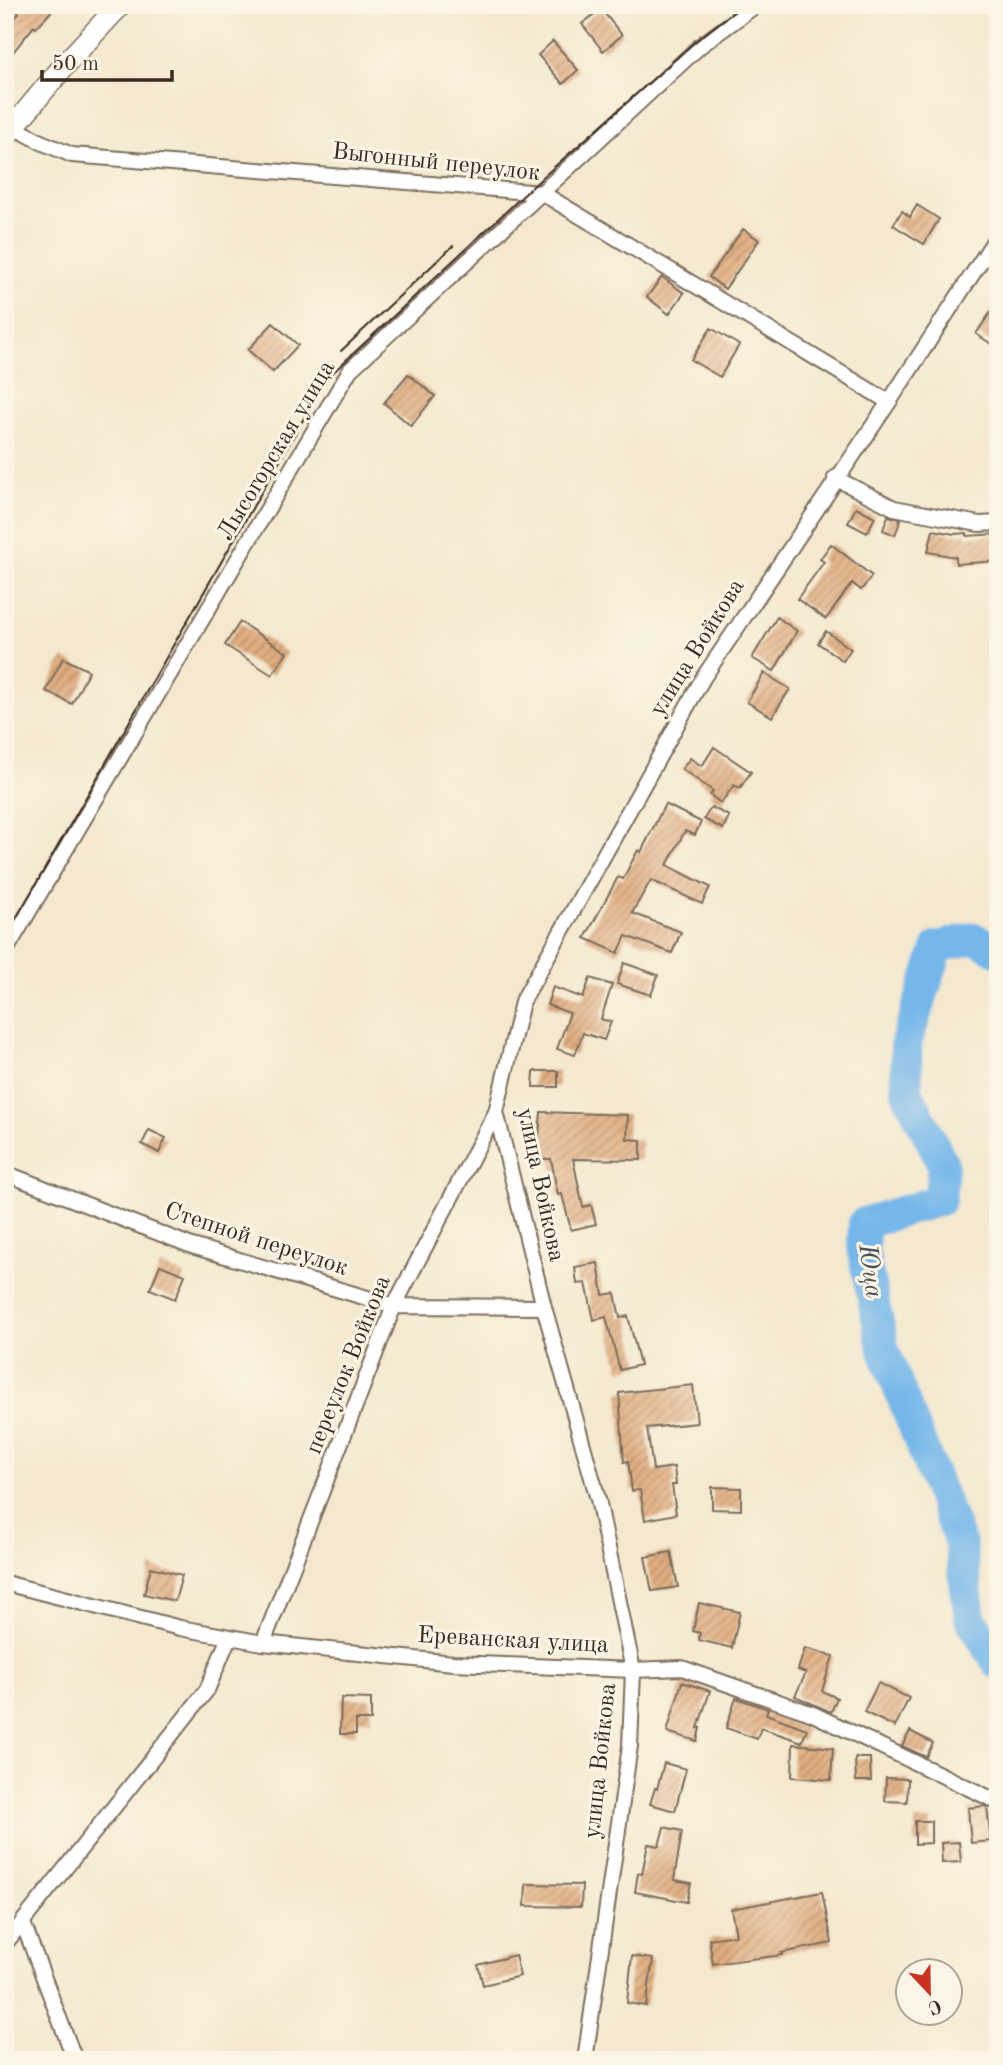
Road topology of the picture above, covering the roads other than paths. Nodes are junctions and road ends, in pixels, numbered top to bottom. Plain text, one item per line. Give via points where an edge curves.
1 (120, 5) edge
2 (756, 5) edge
3 (10, 132) edge
4 (542, 193) junction
5 (998, 235) edge
6 (889, 402) junction
7 (835, 478) junction
8 (998, 523) edge
9 (5, 952) edge
10 (496, 1112) junction
11 (5, 1173) edge
12 (394, 1306) junction
13 (544, 1307) junction
14 (5, 1583) edge
15 (229, 1637) junction
16 (263, 1643) junction
17 (633, 1670) junction
18 (998, 1802) edge
19 (23, 1923) junction
20 (5, 1944) edge
21 (75, 2060) edge
22 (585, 2060) edge

1 - 3 main road
2 - 4 street, Лысогорская улица via 700,47
3 - 4 street, Выгонный переулок via 72,155
4 - 6 street, Выгонный переулок
4 - 9 street, Лысогорская улица via 350,370
5 - 6 street, улица Войкова
6 - 7 street, улица Войкова
7 - 8 street via 894,508 979,524
7 - 10 street, улица Войкова via 703,678 522,1002
10 - 12 street, переулок Войкова
10 - 13 street, улица Войкова
11 - 12 street, Степной переулок via 192,1247
12 - 13 street, Степной переулок
12 - 16 street, переулок Войкова
13 - 17 street, улица Войкова via 598,1499
14 - 15 street, Ереванская улица
15 - 16 street, Ереванская улица
15 - 19 street via 207,1690
16 - 17 street, Ереванская улица via 453,1663
17 - 18 street, Ереванская улица via 682,1668 813,1714
17 - 22 street, улица Войкова via 630,1746
19 - 20 street
19 - 21 street

